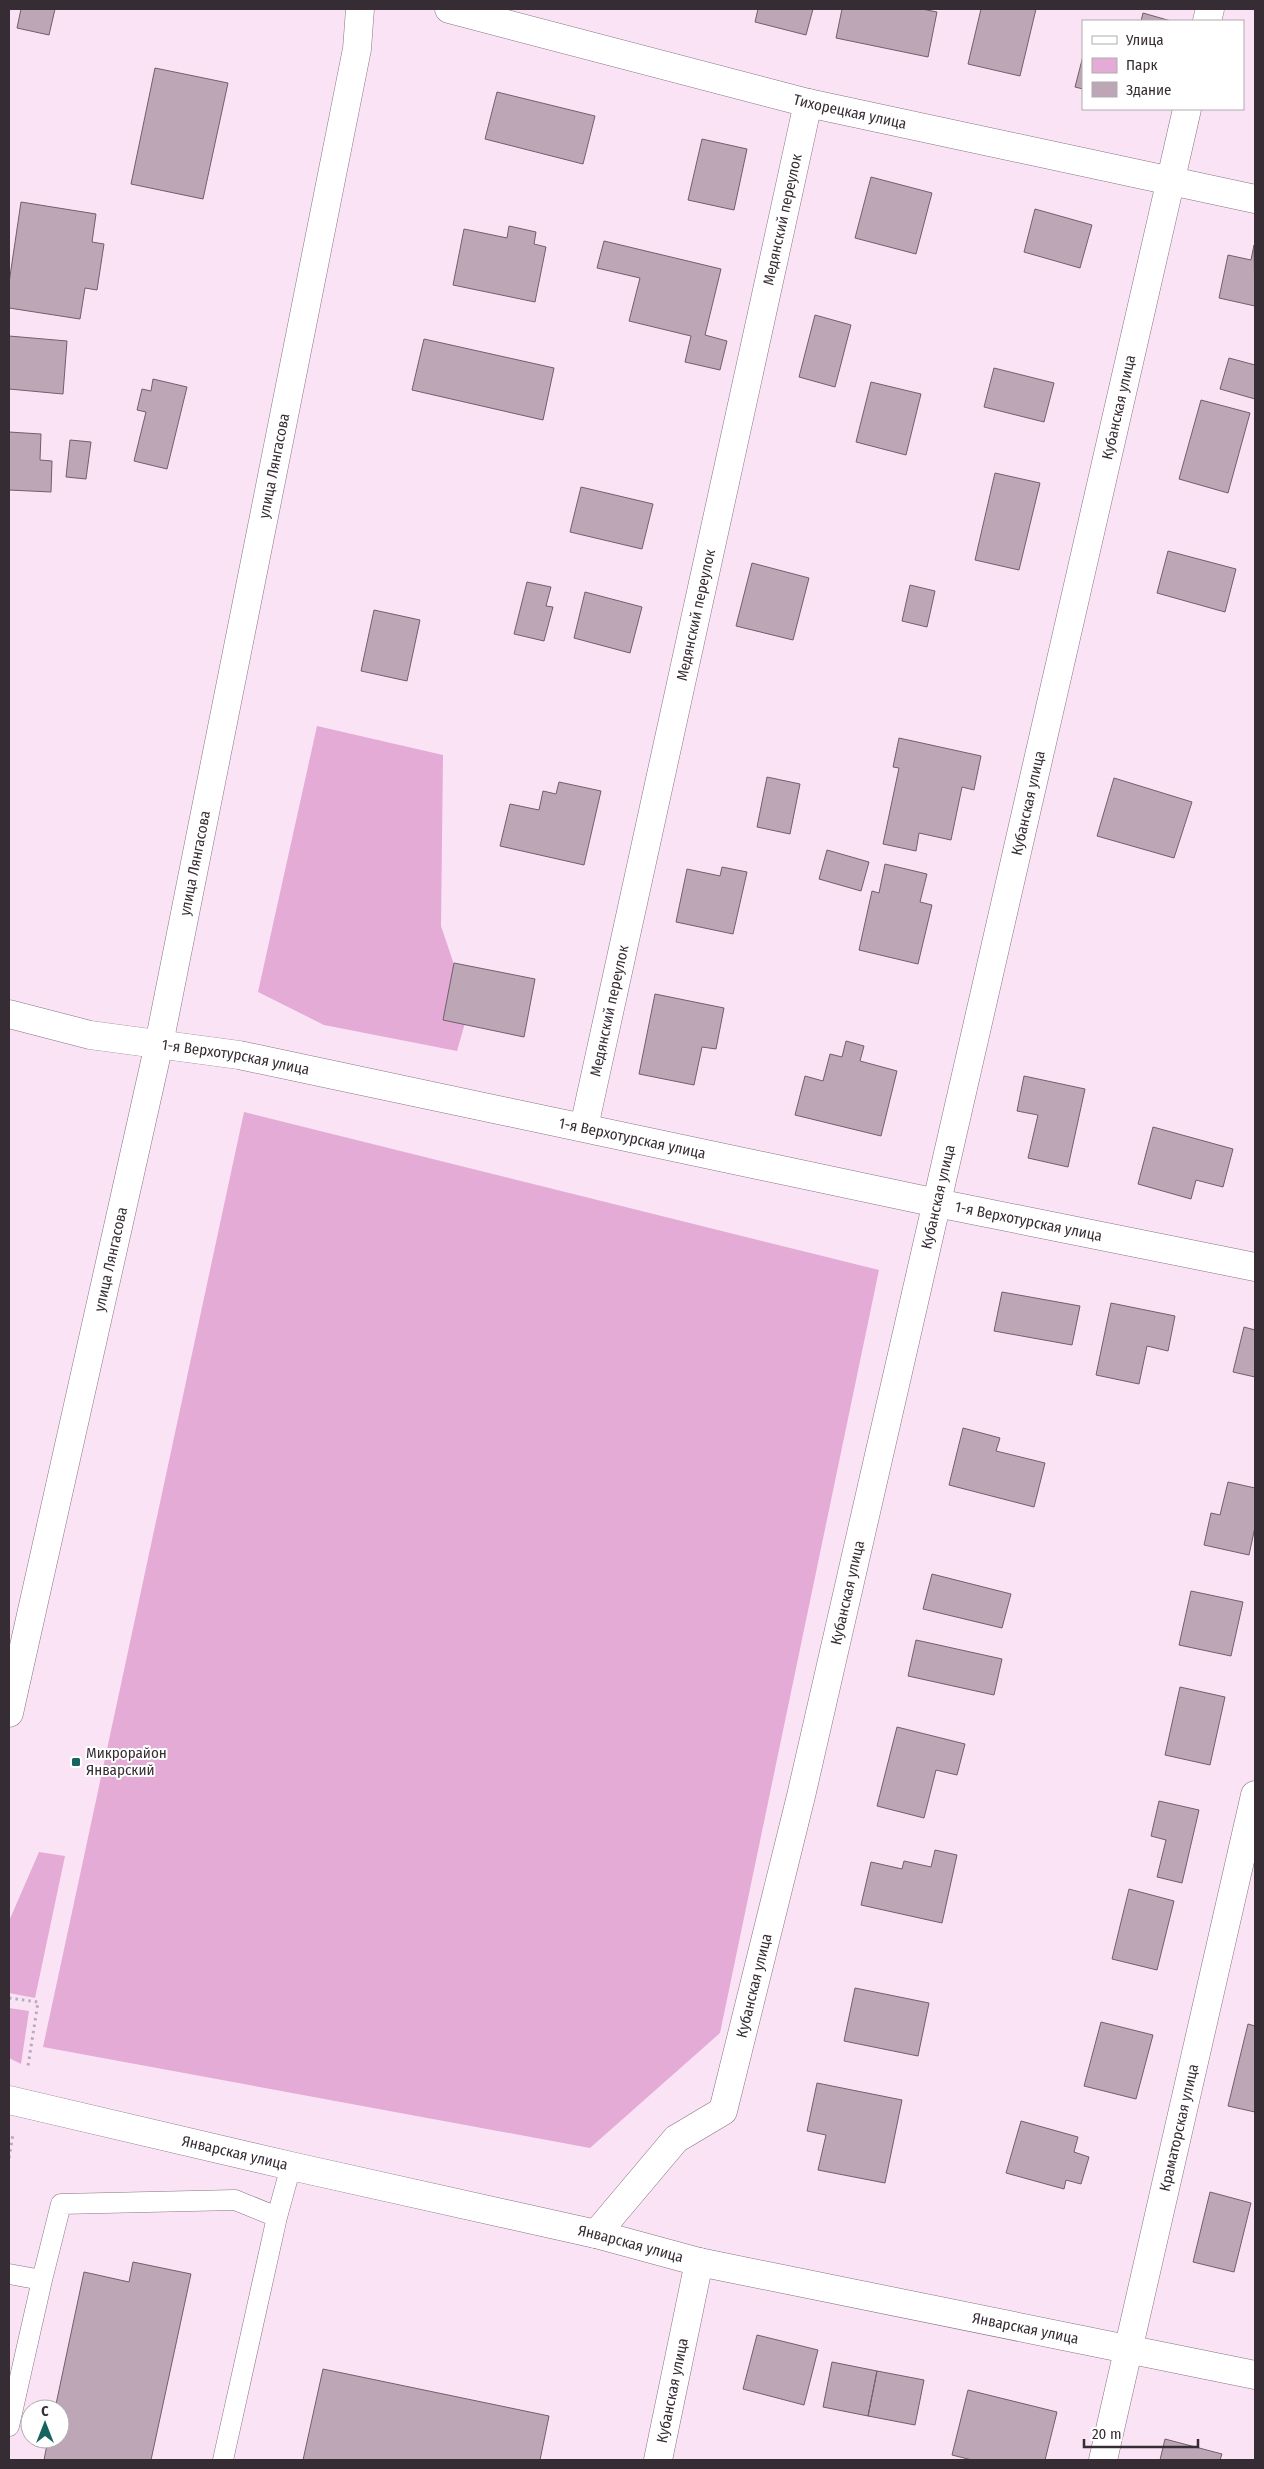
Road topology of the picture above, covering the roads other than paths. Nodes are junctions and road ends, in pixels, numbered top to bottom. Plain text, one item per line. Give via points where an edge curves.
1 (360, 9) edge
2 (449, 9) edge
3 (808, 103) junction
4 (1187, 110) edge
5 (1171, 181) junction
6 (1255, 199) edge
7 (9, 1014) edge
8 (160, 1044) junction
9 (584, 1127) junction
10 (937, 1203) junction
11 (1255, 1267) edge
12 (9, 1713) edge
13 (1255, 1795) edge
14 (9, 2100) edge
15 (291, 2166) junction
16 (277, 2217) junction
17 (596, 2234) junction
18 (698, 2262) junction
19 (9, 2274) edge
20 (42, 2280) junction
21 (1129, 2350) junction
22 (1255, 2375) edge
23 (9, 2426) edge
24 (224, 2460) edge
25 (658, 2460) edge
26 (1104, 2460) edge

1 - 8 street, улица Лянгасова via 357,49
2 - 3 street, Тихорецкая улица
3 - 5 street, Тихорецкая улица
3 - 9 street, Медянский переулок
4 - 5 street, Кубанская улица
5 - 6 street, Тихорецкая улица
5 - 10 street, Кубанская улица
7 - 8 street, 1-я Верхотурская улица via 90,1036
8 - 9 street, 1-я Верхотурская улица via 239,1054
8 - 12 street, улица Лянгасова
9 - 10 street, 1-я Верхотурская улица
10 - 11 street, 1-я Верхотурская улица
10 - 17 street, Кубанская улица via 801,1796 723,2111 676,2139
13 - 21 street, Краматорская улица
14 - 15 street, Январская улица
15 - 16 lane
15 - 17 street, Январская улица
16 - 20 lane via 235,2200 61,2204
16 - 24 lane
17 - 18 street, Январская улица
18 - 21 street, Январская улица
18 - 25 street, Кубанская улица
19 - 20 lane
20 - 23 lane
21 - 22 street, Январская улица
21 - 26 street, Краматорская улица

